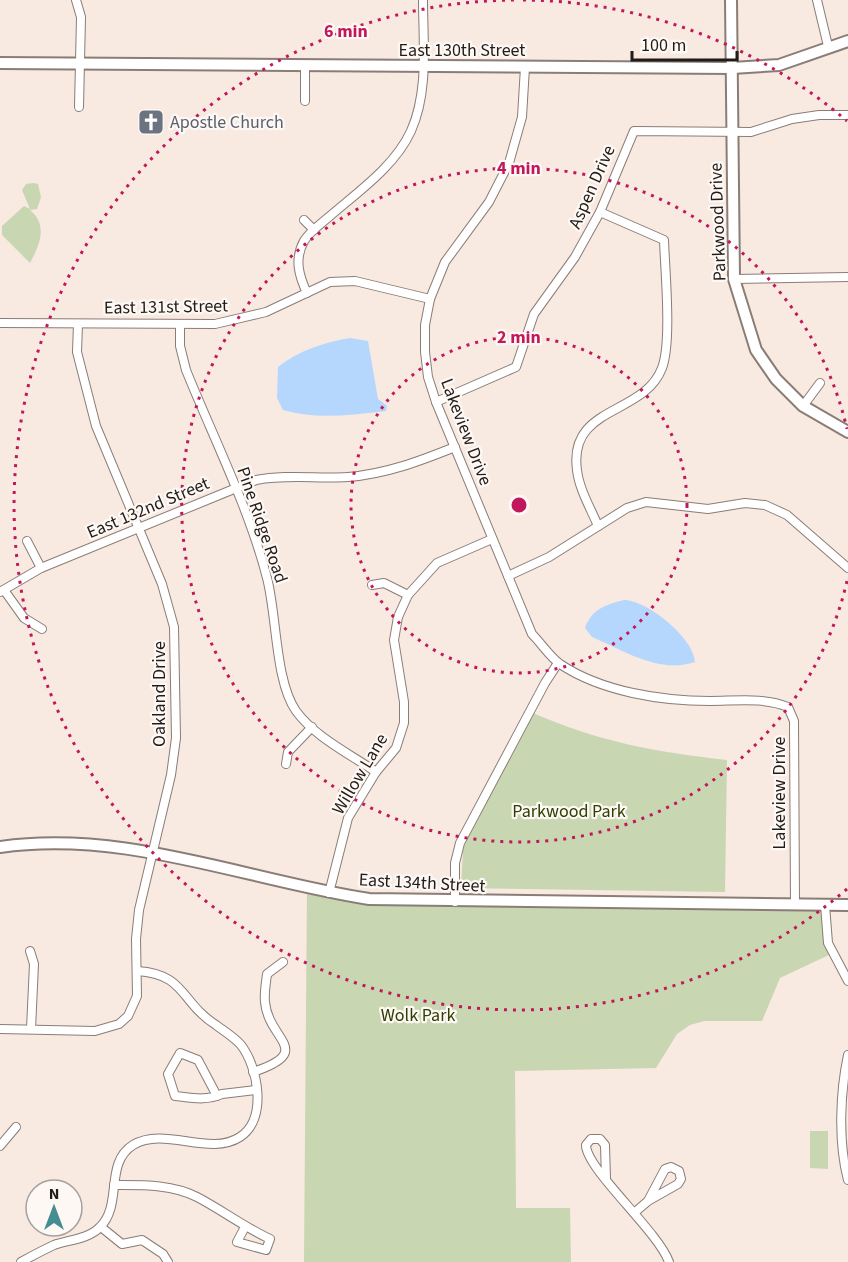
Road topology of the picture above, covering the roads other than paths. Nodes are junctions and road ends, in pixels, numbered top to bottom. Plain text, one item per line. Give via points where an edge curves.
1 (76, 0) edge
2 (423, 0) edge
3 (732, 0) edge
4 (817, 0) edge
5 (848, 41) edge
6 (828, 46) junction
7 (0, 63) edge
8 (82, 64) junction
9 (305, 66) junction
10 (423, 66) junction
11 (525, 67) junction
12 (732, 68) junction
13 (304, 100) dead end
14 (79, 107) dead end
15 (848, 115) edge
16 (732, 133) junction
17 (600, 212) junction
18 (304, 220) dead end
19 (314, 230) junction
20 (848, 277) edge
21 (734, 279) junction
22 (307, 293) junction
23 (430, 299) junction
24 (0, 323) edge
25 (78, 324) junction
26 (180, 324) junction
27 (820, 383) dead end
28 (436, 402) junction
29 (803, 405) junction
30 (848, 432) edge
31 (455, 447) junction
32 (234, 488) junction
33 (598, 526) junction
34 (139, 528) junction
35 (492, 538) junction
36 (27, 541) dead end
37 (41, 568) junction
38 (848, 568) edge
39 (508, 576) junction
40 (372, 585) dead end
41 (2, 591) edge
42 (408, 594) junction
43 (42, 629) dead end
44 (558, 663) junction
45 (312, 727) junction
46 (286, 764) dead end
47 (376, 772) junction
48 (0, 847) edge
49 (152, 853) junction
50 (329, 893) junction
51 (454, 902) junction
52 (795, 905) junction
53 (825, 905) junction
54 (848, 905) edge
55 (30, 951) dead end
56 (283, 962) dead end
57 (137, 971) junction
58 (848, 981) edge
59 (0, 1029) edge
60 (31, 1029) junction
61 (848, 1056) edge
62 (253, 1072) junction
63 (256, 1090) junction
64 (218, 1096) junction
65 (16, 1127) dead end
66 (0, 1146) edge
67 (606, 1179) junction
68 (848, 1180) edge
69 (114, 1185) junction
70 (648, 1201) junction
71 (634, 1213) junction
72 (101, 1227) junction
73 (245, 1227) dead end
74 (21, 1262) edge
75 (168, 1262) edge
76 (669, 1262) edge

1 - 8 street via 81,17
2 - 10 street
3 - 12 street, Parkwood Drive
4 - 6 street
5 - 6 street, East 130th Street
6 - 12 street, East 130th Street via 779,65
7 - 8 street, East 130th Street
8 - 9 street, East 130th Street
8 - 14 street
9 - 10 street, East 130th Street
9 - 13 street
10 - 11 street, East 130th Street
10 - 19 street via 419,111 402,148 383,170
11 - 12 street, East 130th Street
11 - 23 street, Lakeview Drive via 522,117 509,163 489,202 446,262
12 - 16 street, Parkwood Drive
15 - 16 street, Aspen Drive via 819,115
16 - 17 street, Aspen Drive via 634,131
16 - 21 street, Parkwood Drive
17 - 28 street, Aspen Drive via 575,257 534,314 516,367
17 - 33 street via 664,240 666,349 662,369 651,387 596,419 579,442 577,473
18 - 19 street
19 - 22 street via 304,240 298,260 299,276
20 - 21 street
21 - 29 street, Parkwood Drive via 756,350 776,379
22 - 23 street, East 131st Street via 330,282 355,281
22 - 26 street, East 131st Street via 242,319
23 - 28 street, Lakeview Drive via 424,325 425,352
24 - 25 street, East 131st Street
25 - 26 street, East 131st Street
25 - 34 street, Oakland Drive via 77,351 96,426
26 - 32 street, Pine Ridge Road via 186,370
27 - 29 street
28 - 31 street, Lakeview Drive
29 - 30 street, Parkwood Drive
31 - 32 street, East 132nd Street via 378,474 276,477
31 - 35 street, Lakeview Drive
32 - 34 street, East 132nd Street
32 - 45 street, Pine Ridge Road via 267,577 285,688 296,711
33 - 38 street via 627,508 646,502 708,509 765,504 787,516
33 - 39 street via 549,557
34 - 37 street, East 132nd Street
34 - 49 street, Oakland Drive via 162,584 174,627 176,675 174,757
35 - 39 street, Lakeview Drive
35 - 42 street, Willow Lane via 437,563
36 - 37 street
37 - 41 street, East 132nd Street
39 - 44 street, Lakeview Drive via 532,634
40 - 42 street via 384,583
41 - 43 street via 24,618
42 - 47 street, Willow Lane via 394,640 404,723 396,748
44 - 51 street via 459,843
44 - 52 street, Lakeview Drive via 589,680 654,696 691,701 773,701 788,707 794,721
45 - 46 street via 288,752
45 - 47 street, Pine Ridge Road
47 - 50 street, Willow Lane via 348,818
48 - 49 street, East 134th Street via 29,843 96,844
49 - 50 street, East 134th Street
49 - 57 street, Oakland Drive via 138,917
50 - 51 street, East 134th Street via 369,899
51 - 52 street, East 134th Street
52 - 53 street, East 134th Street
53 - 54 street, East 134th Street
53 - 58 street via 828,943
55 - 60 street via 34,964
56 - 62 street via 267,974 265,1004 285,1051 275,1065
57 - 60 street, Oakland Drive via 137,996 128,1016 119,1024 95,1031
57 - 62 street via 157,972 170,978 202,1017 242,1046
59 - 60 street, Oakland Drive
61 - 68 street via 842,1112
62 - 63 street
63 - 64 street
63 - 69 street via 254,1121 242,1136 225,1143 153,1139 134,1144 118,1163
64 - 64 street via 207,1100 175,1096 168,1074 180,1053 198,1060
65 - 66 street
67 - 67 street via 605,1145 600,1139 591,1138 586,1151
67 - 71 street
69 - 72 street via 110,1212
69 - 73 street via 158,1186 195,1196
70 - 70 street via 678,1184 679,1171 665,1169
70 - 71 street
71 - 76 street via 660,1244
72 - 74 street
72 - 75 street via 122,1244 142,1240

